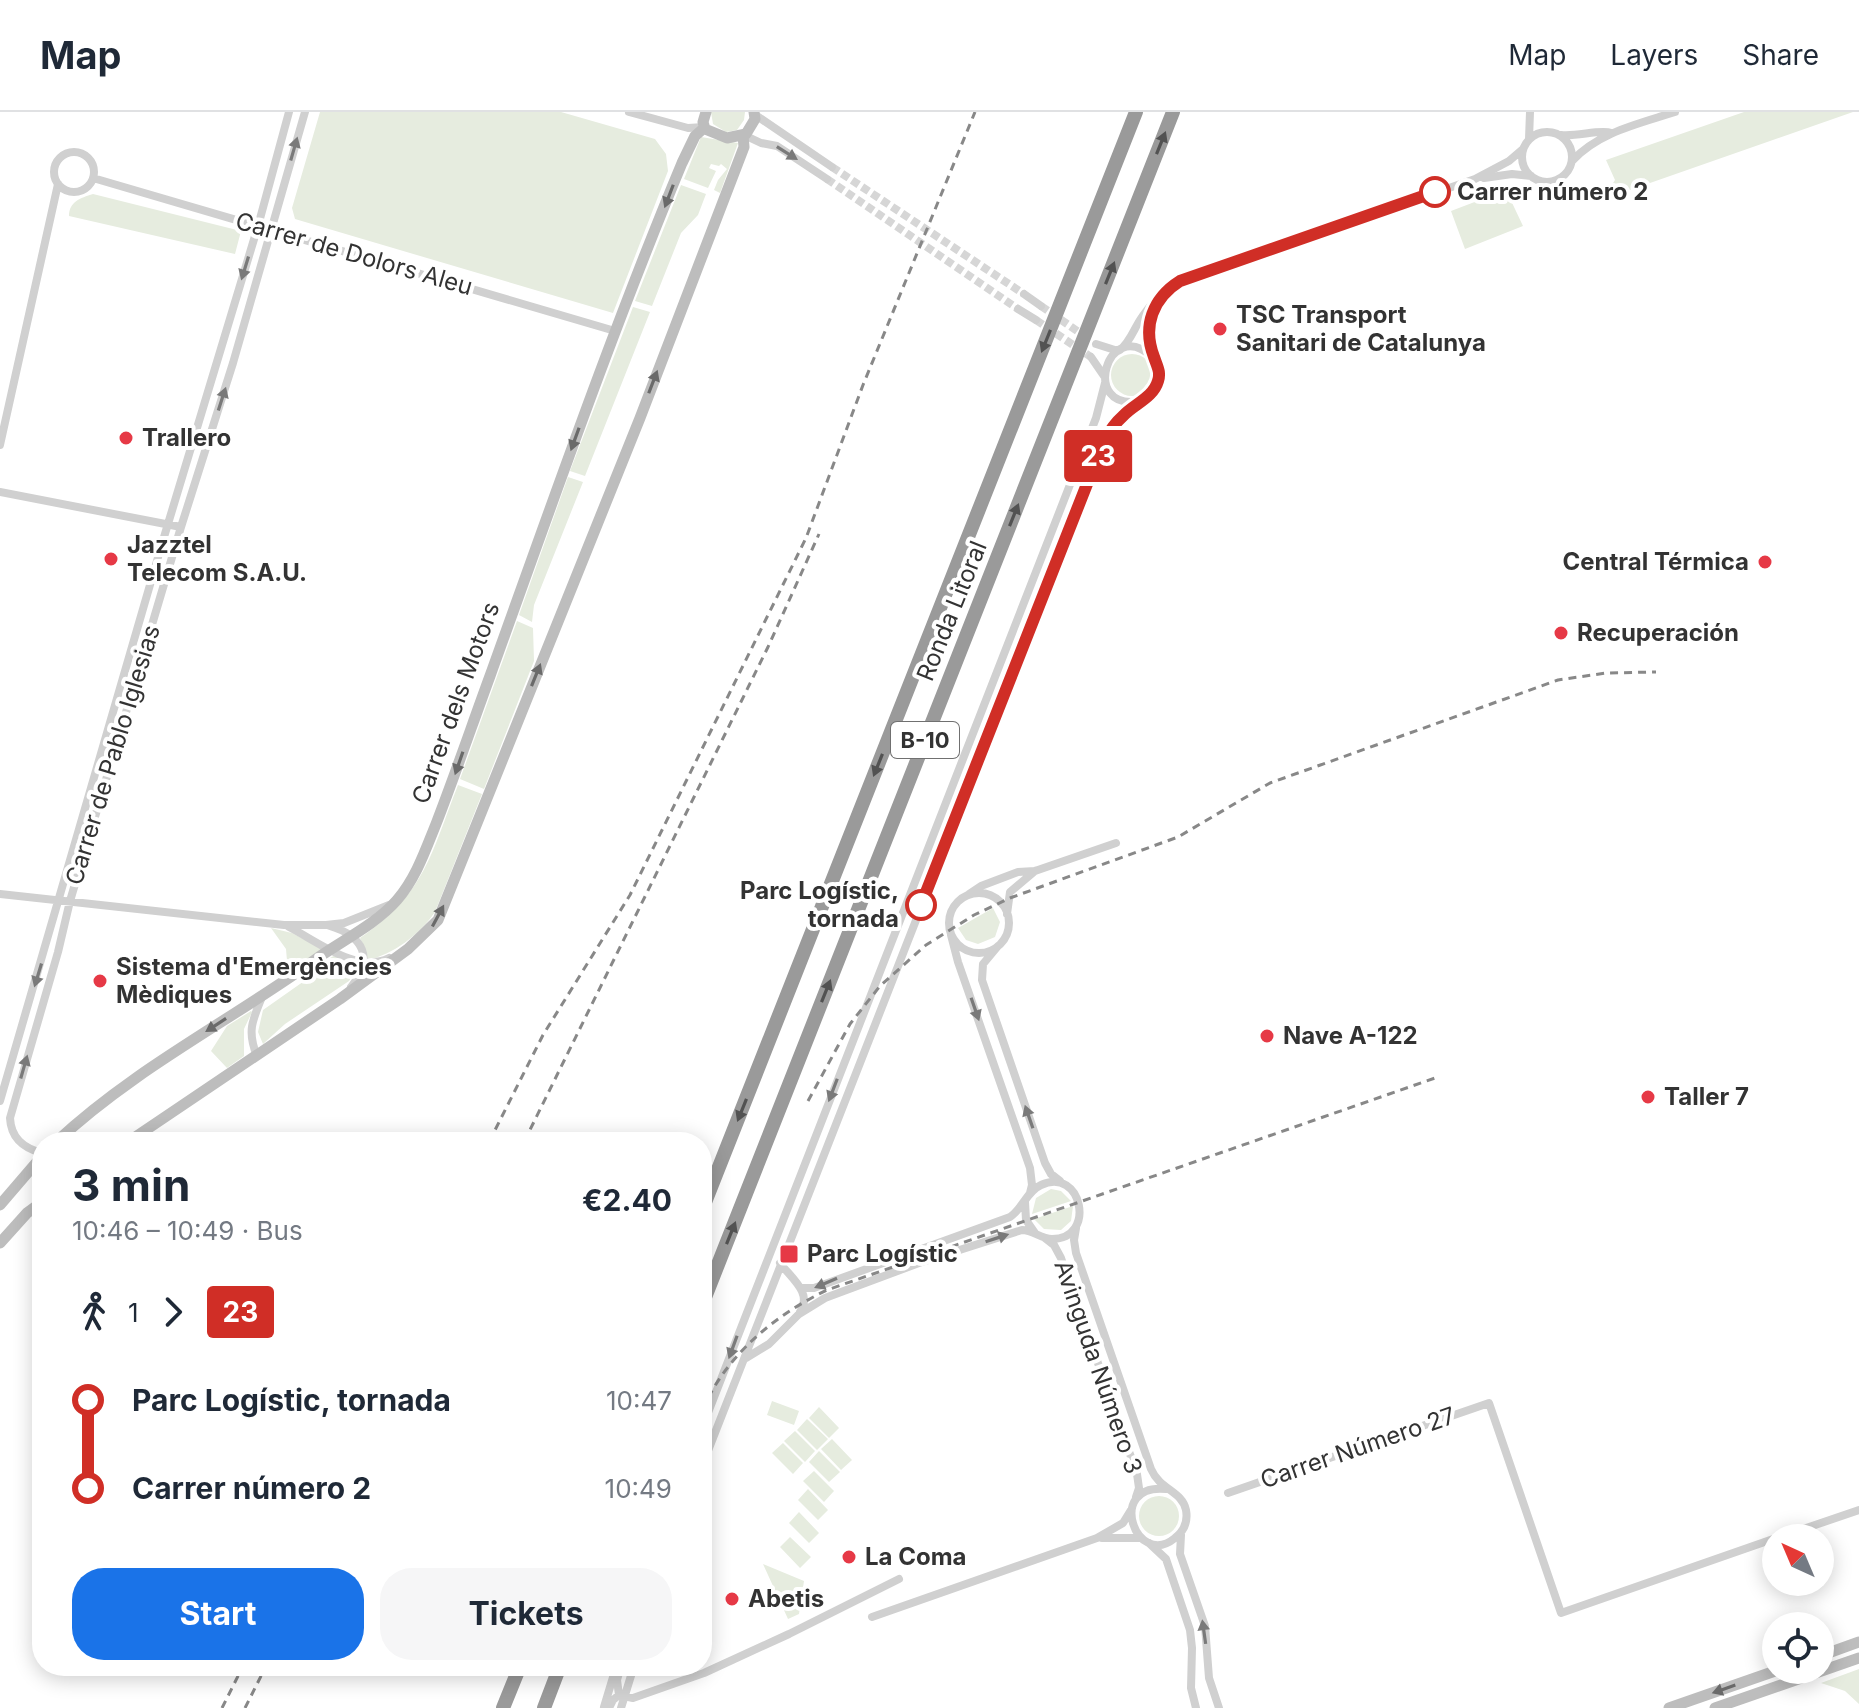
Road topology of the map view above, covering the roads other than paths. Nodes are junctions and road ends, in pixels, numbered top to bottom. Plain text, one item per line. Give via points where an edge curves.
1 (289, 112) edge
2 (305, 112) edge
3 (629, 112) edge
4 (706, 112) edge
5 (1136, 112) edge
6 (1173, 112) edge
7 (1530, 112) edge
8 (1675, 112) edge
9 (754, 113) edge
10 (704, 127) junction
11 (1611, 133) junction
12 (744, 135) junction
13 (1558, 135) junction
14 (1529, 140) junction
15 (1523, 149) junction
16 (1571, 161) junction
17 (832, 167) tunnel mouth
18 (1531, 176) junction
19 (93, 178) junction
20 (827, 179) tunnel mouth
21 (1475, 179) junction
22 (58, 184) junction
23 (258, 226) junction
24 (271, 229) junction
25 (1024, 294) tunnel mouth
26 (1158, 298) junction
27 (234, 301) junction
28 (1041, 306) tunnel mouth
29 (249, 307) junction
30 (1018, 309) tunnel mouth
31 (1036, 320) tunnel mouth
32 (615, 331) junction
33 (223, 340) junction
34 (239, 344) junction
35 (1096, 344) tunnel mouth
36 (1119, 350) junction
37 (1091, 357) tunnel mouth
38 (1154, 359) junction
39 (1105, 379) junction
40 (1141, 401) junction
41 (0, 445) edge
42 (0, 492) edge
43 (168, 524) junction
44 (181, 527) junction
45 (1116, 843) dead end
46 (1035, 871) junction
47 (0, 894) edge
48 (962, 899) junction
49 (59, 900) junction
50 (70, 901) junction
51 (394, 903) junction
52 (1008, 916) junction
53 (284, 925) junction
54 (326, 925) junction
55 (352, 935) junction
56 (951, 935) junction
57 (998, 946) junction
58 (331, 949) junction
59 (408, 949) junction
60 (364, 964) junction
61 (262, 997) junction
62 (340, 999) junction
63 (257, 1056) junction
64 (0, 1101) edge
65 (67, 1132) edge
66 (143, 1132) edge
67 (32, 1150) edge
68 (32, 1166) edge
69 (1064, 1184) junction
70 (712, 1185) edge
71 (1028, 1197) junction
72 (0, 1205) edge
73 (32, 1209) edge
74 (1077, 1225) junction
75 (1040, 1236) junction
76 (0, 1243) edge
77 (780, 1263) junction
78 (712, 1280) edge
79 (801, 1288) junction
80 (799, 1314) junction
81 (742, 1361) junction
82 (712, 1402) edge
83 (712, 1440) edge
84 (1166, 1489) junction
85 (1228, 1493) dead end
86 (1133, 1506) junction
87 (1859, 1510) edge
88 (1818, 1524) edge
89 (1183, 1530) junction
90 (1097, 1538) junction
91 (1144, 1540) junction
92 (1762, 1543) edge
93 (899, 1579) dead end
94 (872, 1617) dead end
95 (1859, 1642) edge
96 (1834, 1651) edge
97 (1859, 1658) edge
98 (712, 1669) edge
99 (515, 1676) edge
100 (516, 1676) edge
101 (556, 1676) edge
102 (616, 1676) edge
103 (618, 1676) edge
104 (630, 1676) edge
105 (696, 1676) edge
106 (1762, 1676) edge
107 (622, 1695) junction
108 (497, 1708) edge
109 (503, 1708) edge
110 (544, 1708) edge
111 (606, 1708) edge
112 (621, 1708) edge
113 (1196, 1708) edge
114 (1219, 1708) edge
115 (1669, 1708) edge
116 (1715, 1708) edge

1 - 23 street, Carrer de Pablo Iglesias
24 -> 2 street, Carrer de Pablo Iglesias
3 - 10 street via 688,128
4 - 10 street
5 -> 70 highway, Ronda Litoral / B-10
78 -> 6 highway, Ronda Litoral / B-10
7 - 14 street
8 - 11 street
9 - 12 street
9 - 17 street
10 - 12 street via 721,137
10 -> 32 street, Carrer dels Motors via 679,171
11 - 13 street
11 - 16 street
12 -> 20 street via 777,146
59 -> 12 street via 438,920 640,418
13 - 14 street via 1543,132
13 - 16 street via 1569,146
14 - 15 street
15 - 18 street via 1523,164
15 - 21 street
16 - 18 street via 1556,180
18 - 21 street
19 - 22 street via 74,192
19 - 22 street via 87,156 71,152 55,166
19 - 23 street, Carrer de Dolors Aleu
21 - 26 street via 1180,281
22 - 41 street
23 - 24 street, Carrer de Dolors Aleu
23 -> 27 street, Carrer de Pablo Iglesias
24 - 29 street, Carrer de Pablo Iglesias
24 - 32 street, Carrer de Dolors Aleu
25 - 28 street
26 - 36 street
26 - 38 street via 1150,329
27 - 29 street
27 - 33 street, Carrer de Pablo Iglesias
29 - 34 street, Carrer de Pablo Iglesias
30 - 31 street
32 -> 51 street, Carrer dels Motors via 453,781 414,877
33 - 34 street
33 - 43 street, Carrer de Pablo Iglesias
44 -> 34 street, Carrer de Pablo Iglesias
35 - 36 street
36 - 38 street via 1141,349
36 - 39 street via 1110,358
37 - 39 street
38 - 40 street via 1158,384
39 - 40 street via 1119,399
39 -> 82 street via 1087,442
40 - 77 street via 1116,423 1100,451
42 - 43 street
43 - 44 street
43 - 49 street, Carrer de Pablo Iglesias
44 - 50 street, Carrer de Pablo Iglesias
45 - 46 street
46 - 48 street via 988,882
46 - 52 street via 1010,892
47 - 49 street
48 - 52 street via 988,895
48 - 56 street via 951,912
49 - 50 street
49 -> 64 street, Carrer de Pablo Iglesias
50 - 53 street
67 -> 50 street, Carrer de Pablo Iglesias via 18,1141 10,1118
51 - 54 street
51 - 55 street, Carrer dels Motors
52 - 57 street via 1007,933
53 - 54 street
53 - 58 street
54 - 55 street
55 - 58 street, Carrer dels Motors
55 - 60 street
56 - 57 street via 974,953
56 -> 71 street via 1030,1168
69 -> 57 street via 1045,1163 983,987 983,964
58 - 60 street
58 - 61 street, Carrer dels Motors
59 - 60 street
59 - 62 street
60 - 62 street
61 - 63 street via 249,1039
61 -> 65 street, Carrer dels Motors via 128,1082
62 - 63 street
63 - 66 street
68 - 72 street
69 - 71 street via 1045,1183
69 - 74 street via 1079,1201
71 - 75 street via 1026,1220
71 -> 79 street via 1010,1217 814,1288
73 - 76 street
74 - 75 street via 1062,1237
74 - 84 street, Avinguda Número 3 via 1076,1253 1151,1469
80 -> 75 street via 870,1280 1010,1233 1026,1230
75 - 86 street, Avinguda Número 3 via 1060,1255 1137,1474
77 - 79 street
77 - 81 street
79 - 80 street via 805,1302
80 - 81 street via 769,1344
81 - 83 street
84 - 86 street via 1148,1490
84 - 89 street via 1185,1505
85 - 92 street, Carrer Número 27 via 1489,1403 1561,1613
86 - 90 street via 1123,1523
86 - 91 street via 1132,1525
87 - 88 street
89 - 91 street via 1170,1541
114 -> 89 street via 1209,1678 1205,1626 1180,1554
90 - 91 street
90 - 94 street
91 - 113 street via 1164,1557 1190,1630
93 - 98 street
95 - 96 street
97 - 116 street
99 - 108 highway
100 - 109 highway
101 - 110 highway
102 - 111 street
103 - 107 street
104 - 107 street
105 - 107 street via 633,1698
106 -> 115 street
107 - 111 street
107 - 112 street

